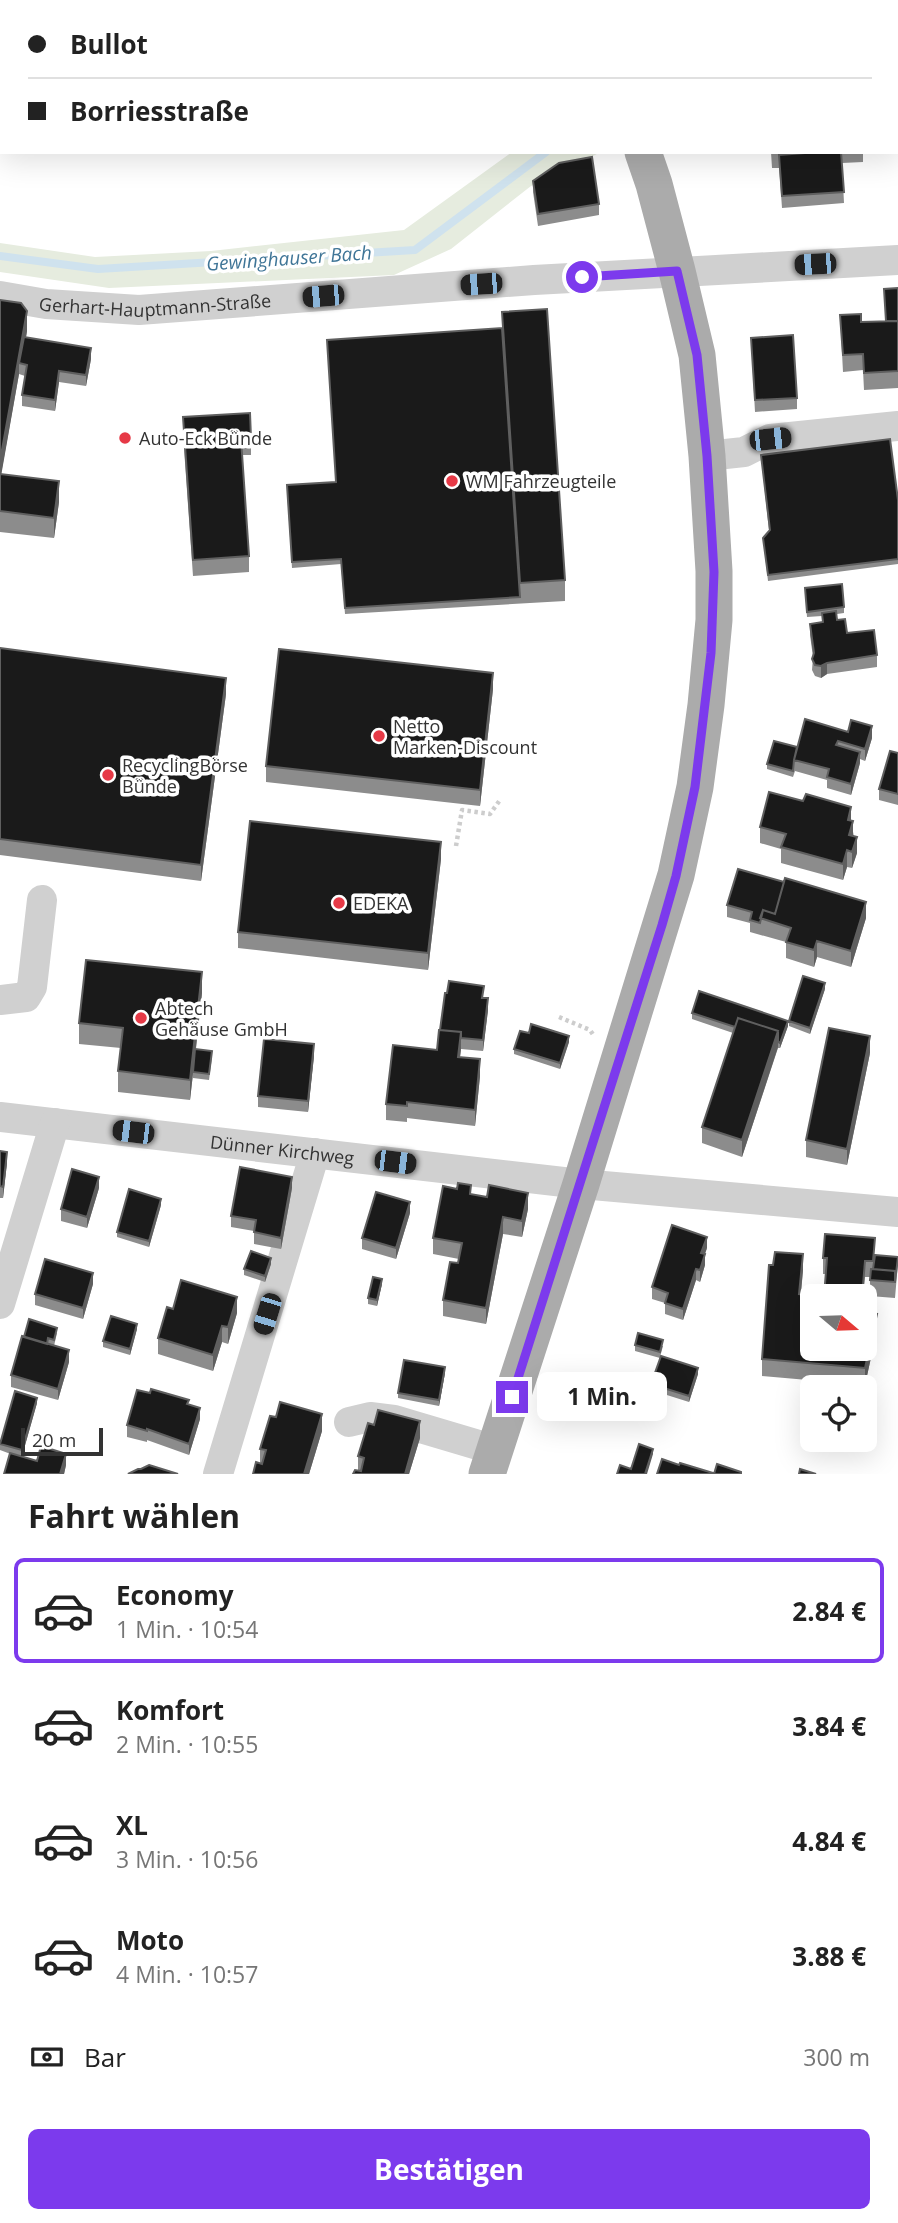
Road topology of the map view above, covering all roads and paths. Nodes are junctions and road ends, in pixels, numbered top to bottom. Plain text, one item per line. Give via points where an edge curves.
1 (644, 154) edge
2 (898, 260) edge
3 (677, 271) junction
4 (0, 296) edge
5 (898, 426) edge
6 (707, 456) junction
7 (500, 800) dead end
8 (456, 846) dead end
9 (42, 900) dead end
10 (0, 1000) edge
11 (0, 1117) edge
12 (55, 1123) junction
13 (316, 1153) junction
14 (581, 1184) junction
15 (898, 1212) edge
16 (0, 1304) edge
17 (349, 1422) dead end
18 (491, 1462) edge
19 (218, 1474) edge

1 - 3 main road
2 - 3 street, Gerhart-Hauptmann-Straße
3 - 4 street, Gerhart-Hauptmann-Straße via 139,310
3 - 6 main road via 697,355
5 - 6 street via 770,439 744,452
6 - 14 main road via 714,621 695,787 662,925
7 - 8 path via 490,814 462,810
9 - 10 street via 32,987 26,997
11 - 12 street, Dünner Kirchweg
12 - 13 street, Dünner Kirchweg
12 - 16 street
13 - 14 street, Dünner Kirchweg
13 - 19 street
14 - 15 street, Dünner Kirchweg
14 - 18 main road
17 - 18 street via 370,1417 394,1420

